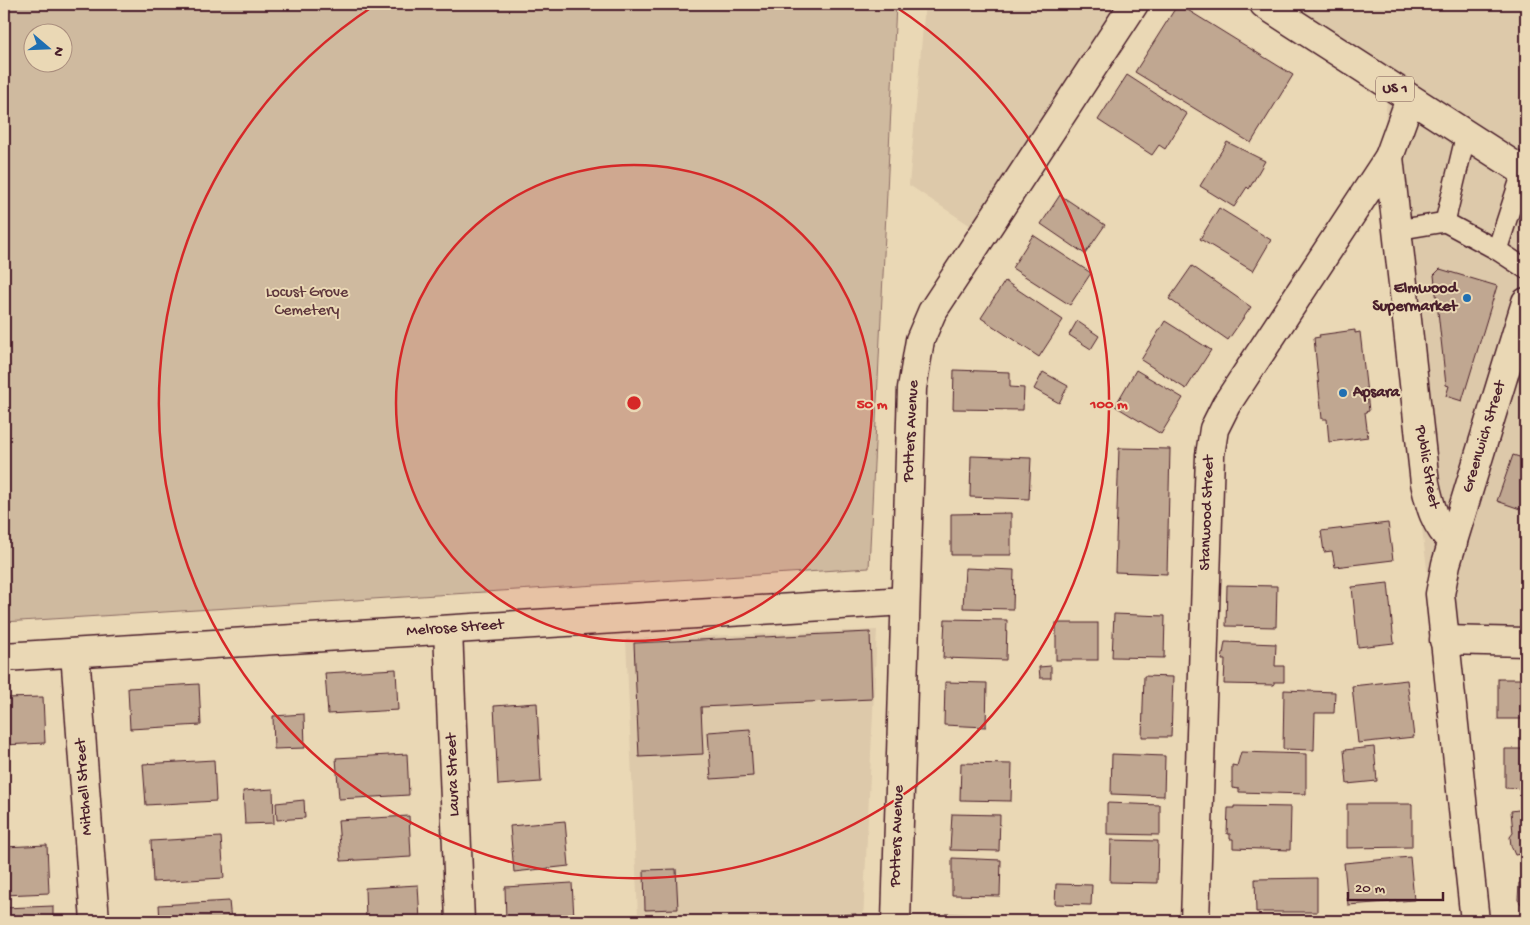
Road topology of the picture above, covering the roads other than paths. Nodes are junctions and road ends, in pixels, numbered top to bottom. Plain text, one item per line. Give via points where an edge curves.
1 (1134, 4) edge
2 (1264, 4) edge
3 (1410, 98) junction
4 (1466, 134) junction
5 (1389, 157) junction
6 (1524, 171) edge
7 (1445, 222) junction
8 (1397, 230) junction
9 (1497, 250) junction
10 (1526, 268) edge
11 (1526, 302) edge
12 (1452, 542) junction
13 (905, 601) junction
14 (448, 630) junction
15 (1444, 640) junction
16 (1526, 642) edge
17 (75, 653) junction
18 (4, 657) edge
19 (95, 921) edge
20 (460, 921) edge
21 (896, 921) edge
22 (1195, 921) edge
23 (1475, 921) edge

1 - 13 street, Potters Avenue via 932,312 920,340 912,388
2 - 3 street, US 1
3 - 4 street, US 1
3 - 5 street, Public Street
4 - 6 street, US 1
4 - 7 lane
5 - 8 street, Public Street
5 - 22 street, Stanwood Street via 1226,405 1213,434
6 - 9 lane
7 - 8 lane
7 - 9 lane
8 - 12 street, Public Street via 1425,483 1435,518
9 - 10 lane
11 - 12 street, Greenwich Street
12 - 15 street via 1440,594
13 - 14 street, Melrose Street
13 - 21 street, Potters Avenue
14 - 17 street, Melrose Street
14 - 20 street, Laura Street
15 - 16 street
15 - 23 street
17 - 18 street, Melrose Street
17 - 19 street, Mitchell Street

